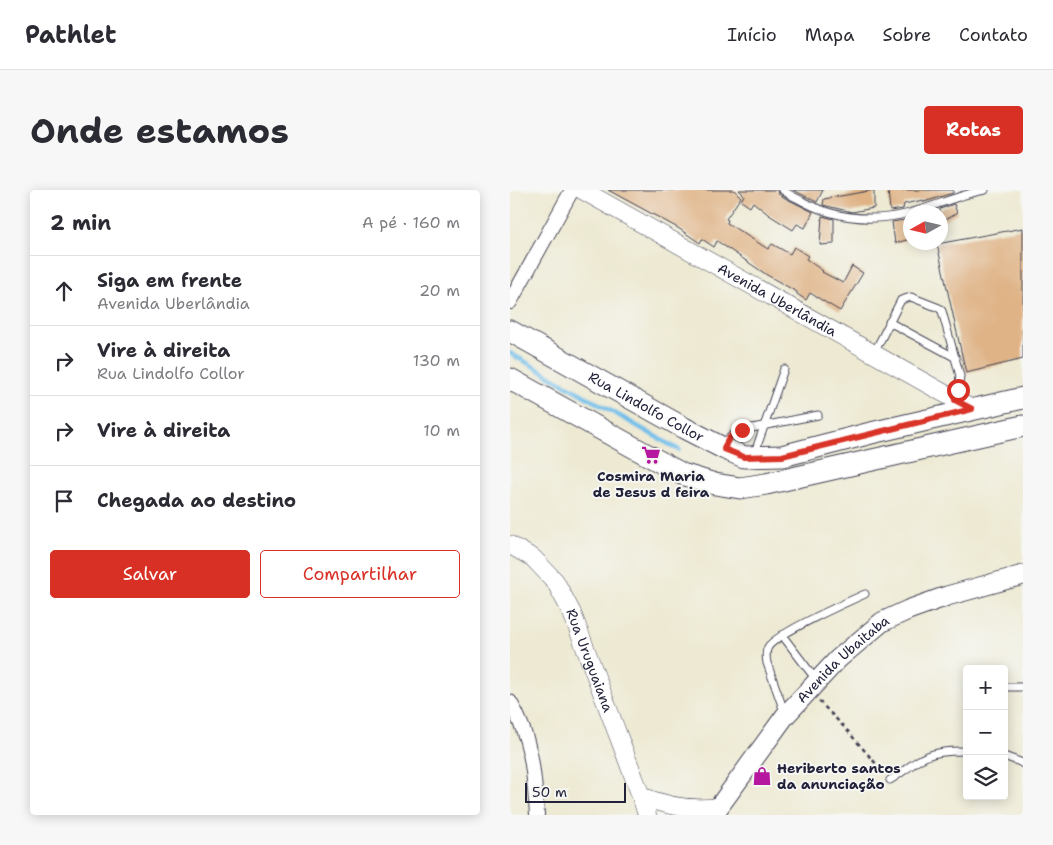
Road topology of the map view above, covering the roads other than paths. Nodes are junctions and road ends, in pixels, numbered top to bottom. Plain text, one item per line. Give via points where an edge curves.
1 (572, 190) edge
2 (582, 190) edge
3 (783, 190) edge
4 (985, 190) edge
5 (936, 205) edge
6 (903, 214) edge
7 (510, 302) edge
8 (889, 322) junction
9 (510, 331) edge
10 (874, 353) junction
11 (956, 358) junction
12 (784, 369) dead end
13 (510, 379) edge
14 (1023, 398) edge
15 (964, 405) junction
16 (818, 415) dead end
17 (765, 424) junction
18 (1023, 426) edge
19 (724, 449) junction
20 (753, 458) junction
21 (510, 545) edge
22 (1023, 576) edge
23 (865, 594) dead end
24 (782, 635) junction
25 (813, 686) junction
26 (1008, 686) edge
27 (1023, 687) edge
28 (510, 702) edge
29 (786, 716) junction
30 (963, 751) edge
31 (1008, 758) edge
32 (1023, 764) edge
33 (890, 780) road end
34 (641, 796) junction
35 (716, 811) edge
36 (537, 815) edge
37 (647, 815) edge

1 - 7 street
2 - 10 street, Avenida Uberlândia
3 - 6 lane via 820,210 847,217 877,219
4 - 5 lane
8 - 10 lane
8 - 11 lane
8 - 11 lane via 901,300 906,298 939,308
9 - 19 main road, Rua Lindolfo Collor
10 - 15 street, Avenida Uberlândia
11 - 15 lane via 960,376 958,390
12 - 17 lane
13 - 18 main road via 682,474 740,488
14 - 15 main road, Rua Lindolfo Collor
15 - 20 main road, Rua Lindolfo Collor via 782,456
16 - 17 lane
17 - 19 lane via 733,433
17 - 20 lane
19 - 20 main road, Rua Lindolfo Collor
21 - 34 street, Rua Uruguaiana via 533,558 555,582 572,613
22 - 25 main road, Avenida Ubaitaba via 947,596 882,622 838,659
23 - 24 lane
24 - 25 lane
24 - 29 lane via 768,646 766,656
25 - 29 main road, Avenida Ubaitaba
26 - 27 lane
28 - 36 street via 528,742
29 - 35 main road, Avenida Ubaitaba
30 - 33 lane via 932,754
31 - 32 lane
34 - 35 street via 664,804
34 - 37 street, Rua Uruguaiana

